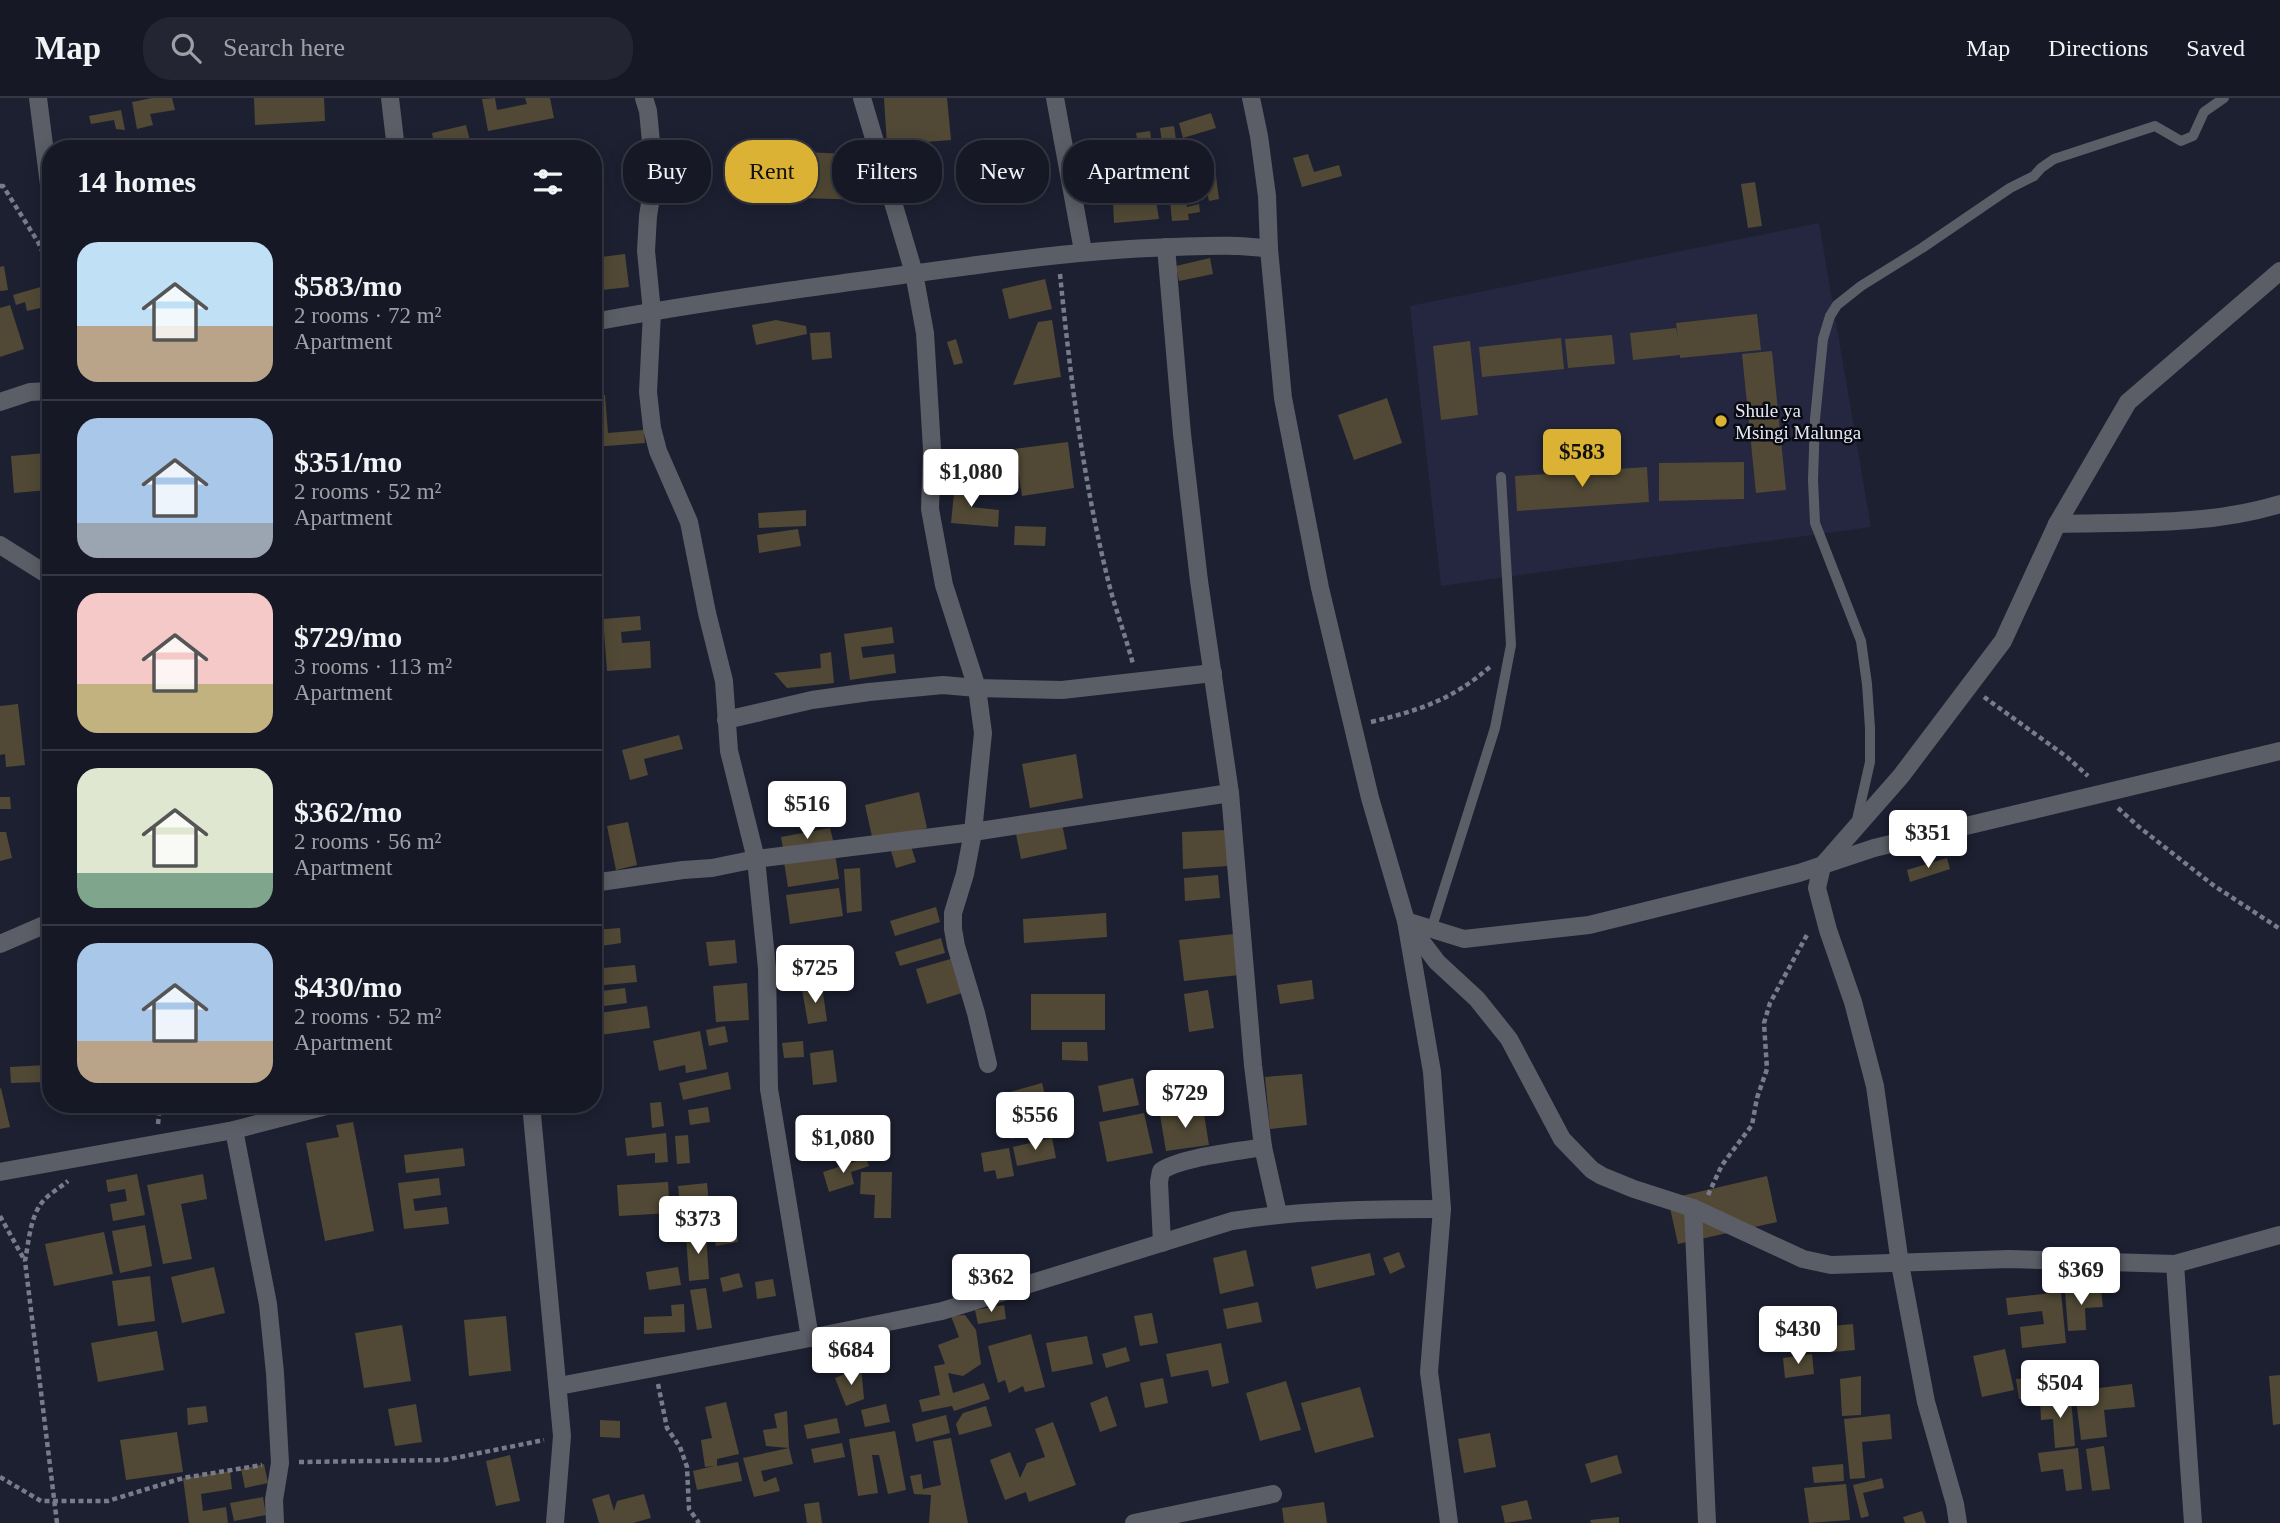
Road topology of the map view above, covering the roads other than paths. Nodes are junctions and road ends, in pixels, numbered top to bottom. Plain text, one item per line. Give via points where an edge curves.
1 (38, 98) edge
2 (390, 98) edge
3 (644, 98) edge
4 (862, 98) edge
5 (1055, 98) edge
6 (1251, 98) edge
7 (2224, 98) edge
8 (43, 140) edge
9 (395, 140) edge
10 (1166, 247) junction
11 (1269, 249) junction
12 (1083, 251) junction
13 (2280, 271) edge
14 (914, 273) junction
15 (652, 312) junction
16 (602, 321) edge
17 (42, 392) edge
18 (0, 402) edge
19 (1501, 477) dead end
20 (2280, 504) edge
21 (2057, 524) junction
22 (0, 545) edge
23 (42, 571) edge
24 (1213, 673) junction
25 (977, 688) junction
26 (726, 720) junction
27 (2280, 751) edge
28 (1230, 793) junction
29 (1854, 830) junction
30 (973, 832) junction
31 (756, 859) junction
32 (1822, 866) junction
33 (602, 882) edge
34 (1406, 921) junction
35 (42, 926) edge
36 (1431, 930) junction
37 (0, 944) edge
38 (988, 1064) dead end
39 (299, 1113) edge
40 (532, 1113) edge
41 (234, 1130) junction
42 (1263, 1147) junction
43 (0, 1172) edge
44 (1442, 1209) junction
45 (1697, 1210) junction
46 (1278, 1214) junction
47 (2280, 1235) edge
48 (1163, 1242) junction
49 (1900, 1264) junction
50 (2175, 1264) junction
51 (810, 1338) junction
52 (559, 1386) junction
53 (1273, 1494) dead end
54 (275, 1523) edge
55 (555, 1523) edge
56 (1134, 1523) edge
57 (1449, 1523) edge
58 (1707, 1523) edge
59 (1958, 1523) edge
60 (2193, 1523) edge

1 - 8 street
2 - 9 street
3 - 15 street via 652,152 646,251
4 - 14 street
5 - 12 street
6 - 11 street via 1267,197
7 - 29 lane via 2204,112 2193,136 2180,141 2155,126 2054,159 1861,286 1830,316 1815,419 1815,523 1861,641 1867,684 1870,762
10 - 11 street
10 - 12 street
10 - 24 street via 1182,434
11 - 34 street via 1283,398 1320,589 1370,798
12 - 14 street
13 - 21 street via 2128,402
14 - 15 street
14 - 25 street via 925,333 932,449 930,509 944,584
15 - 16 street
15 - 26 street via 648,392 652,428 689,522 724,681
17 - 18 street
19 - 36 lane via 1511,645 1491,740
20 - 21 street via 2187,521
21 - 29 street via 2004,641
22 - 23 street
24 - 25 street via 1062,690
24 - 28 street
25 - 26 street via 943,685 869,692
25 - 30 street via 983,733
26 - 31 street via 729,751
27 - 32 street via 1874,848
28 - 30 street
28 - 42 street
29 - 32 street
30 - 31 street
30 - 38 street via 953,929
31 - 33 street
31 - 51 street via 767,968 769,1089
32 - 36 street via 1589,925 1464,939
32 - 49 street via 1817,888 1822,909 1875,1086
34 - 36 street
34 - 44 street via 1432,1072
34 - 45 street via 1437,962 1477,999 1509,1039 1562,1139 1582,1162 1602,1176
35 - 37 street
39 - 41 street
40 - 52 street
41 - 43 street
41 - 54 street via 268,1304 280,1463
42 - 46 street
42 - 48 street via 1187,1161 1161,1171
44 - 46 street
44 - 57 street via 1429,1372
45 - 49 street via 1803,1259 1831,1265
45 - 58 street
46 - 48 street via 1232,1221
47 - 50 street
48 - 51 street via 942,1311
49 - 50 street via 2009,1259
49 - 59 street via 1926,1402
50 - 60 street
51 - 52 street
52 - 55 street via 562,1436
53 - 56 street

